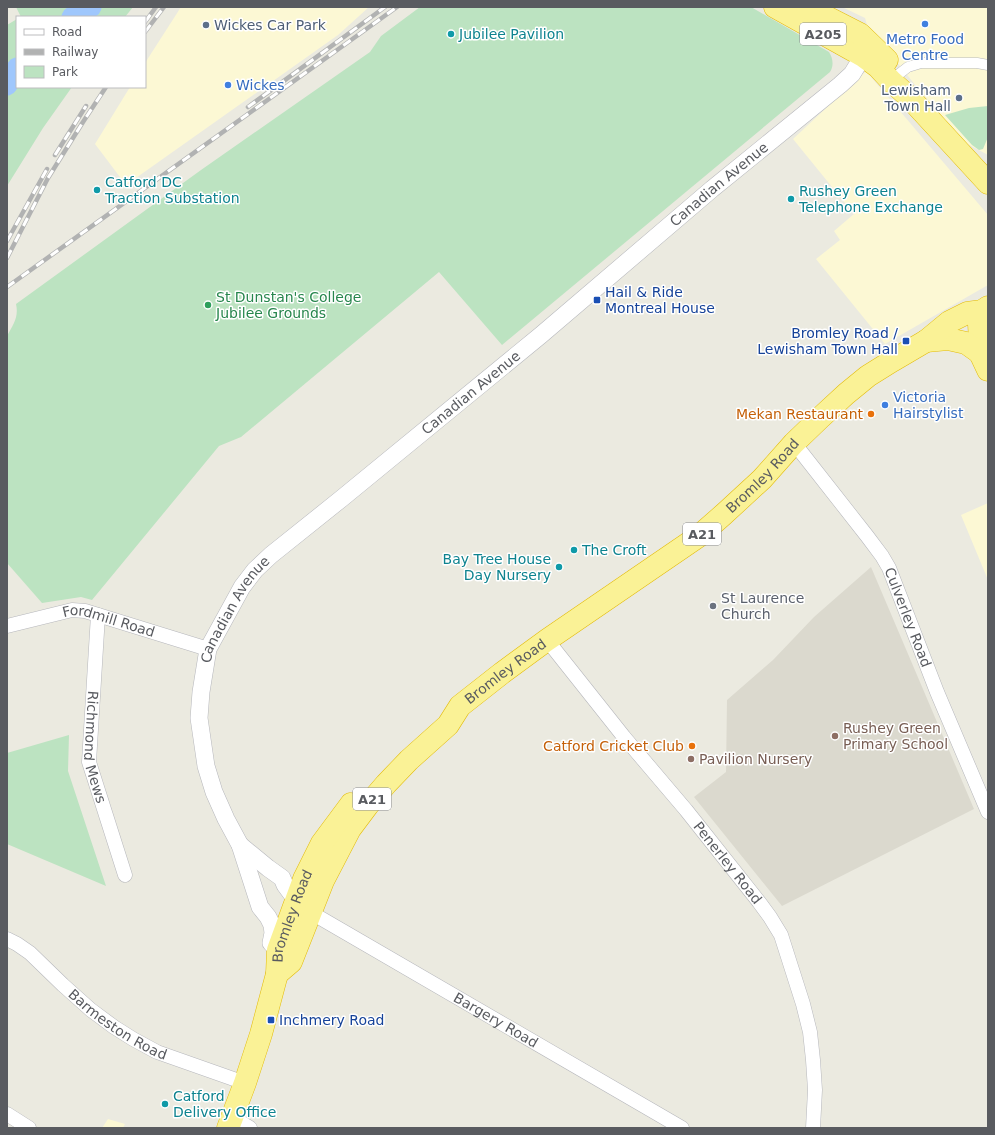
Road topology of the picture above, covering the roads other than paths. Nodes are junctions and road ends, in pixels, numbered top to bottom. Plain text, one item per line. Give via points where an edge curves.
1 (782, 8) edge
2 (815, 11) edge
3 (863, 56) junction
4 (988, 65) edge
5 (899, 74) junction
6 (909, 97) junction
7 (988, 183) edge
8 (985, 309) edge
9 (926, 341) junction
10 (984, 362) edge
11 (794, 443) junction
12 (98, 615) junction
13 (7, 626) edge
14 (547, 640) junction
15 (208, 649) junction
16 (460, 706) junction
17 (988, 812) edge
18 (240, 845) junction
19 (268, 868) junction
20 (125, 875) dead end
21 (293, 878) junction
22 (252, 882) junction
23 (303, 906) junction
24 (7, 939) edge
25 (278, 950) junction
26 (277, 974) junction
27 (245, 1083) junction
28 (7, 1114) edge
29 (237, 1124) edge
30 (29, 1128) edge
31 (682, 1128) edge
32 (813, 1128) edge

1 - 3 highway, A205
2 - 3 street via 856,42
2 - 5 highway, A205 via 860,34
3 - 6 highway, A205
3 - 15 street, Canadian Avenue via 852,74 840,85 712,189 523,350 270,556 242,587
4 - 5 street via 921,63 908,67
5 - 6 highway, A205
6 - 7 highway, A205
8 - 9 highway, Bromley Road / A21 via 966,313 949,322
8 - 10 highway via 978,324
9 - 10 highway, Bromley Road / A21 via 948,339 966,343
9 - 11 highway, Bromley Road / A21 via 868,376
11 - 14 highway, Bromley Road / A21 via 762,479 699,536
11 - 17 street, Culverley Road via 871,541 889,568 937,692
12 - 13 street, Fordmill Road via 72,610
12 - 15 street, Fordmill Road
12 - 20 street, Richmond Mews via 89,762
14 - 16 highway, Bromley Road / A21
14 - 32 street, Penerley Road via 686,810 781,934 810,1032 815,1090
15 - 18 street, Canadian Avenue via 199,718 202,742 214,792
16 - 21 highway, Bromley Road / A21 via 438,714 397,752 370,780
16 - 23 highway, Bromley Road / A21 via 448,726 409,760 368,804 350,828 323,881
18 - 19 street, Canadian Avenue
18 - 22 street, Canadian Avenue
19 - 21 street, Canadian Avenue
19 - 22 street via 259,873
21 - 23 highway, Bromley Road / A21
22 - 25 street, Canadian Avenue via 260,907 272,925 271,943
23 - 25 highway, Bromley Road / A21
23 - 26 highway, Bromley Road / A21 via 290,962
23 - 31 street, Bargery Road
24 - 27 street, Barmeston Road via 30,953 91,1010 133,1040 157,1052
25 - 26 highway, Bromley Road / A21
26 - 27 highway, Bromley Road / A21
27 - 29 highway, Bromley Road / A21
28 - 30 street

